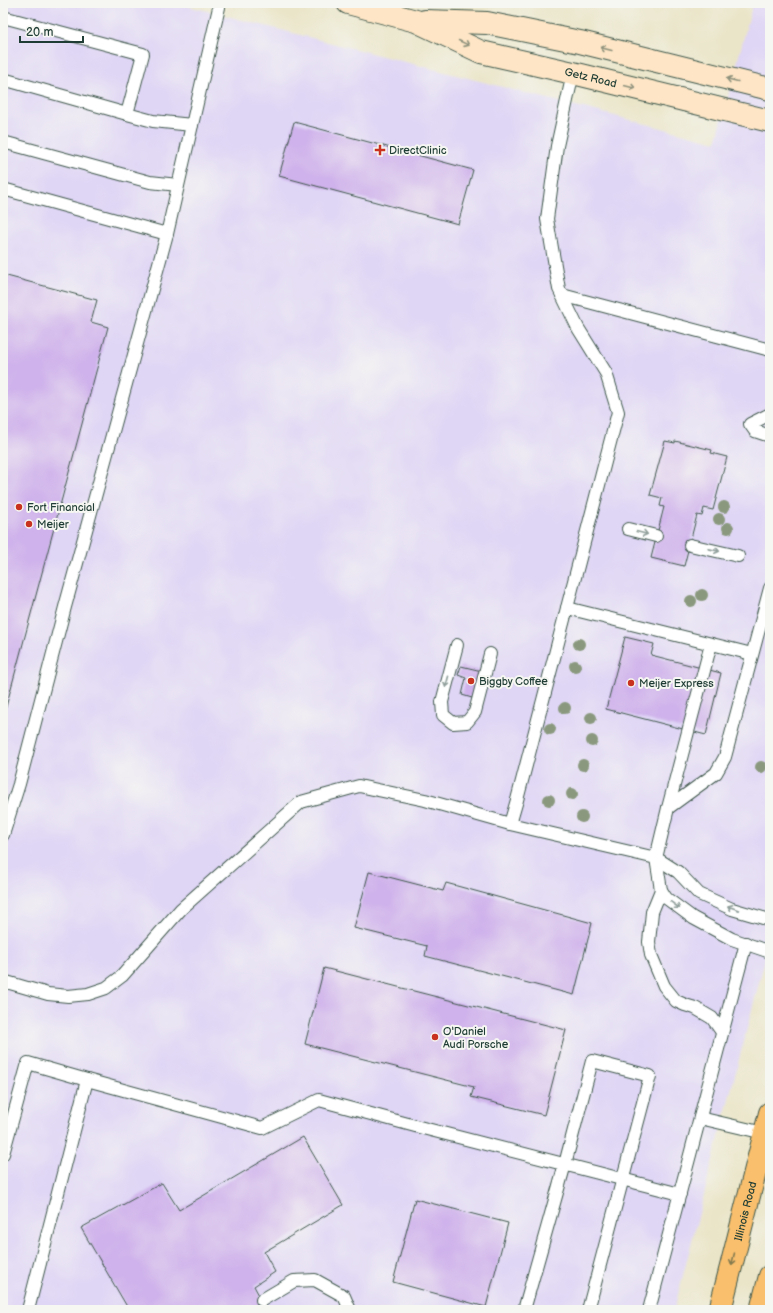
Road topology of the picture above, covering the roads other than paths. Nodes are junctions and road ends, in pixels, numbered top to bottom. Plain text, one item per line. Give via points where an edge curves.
1 (220, 3) edge
2 (348, 3) edge
3 (3, 16) edge
4 (416, 21) junction
5 (574, 73) junction
6 (3, 79) edge
7 (770, 89) edge
8 (127, 114) junction
9 (770, 121) edge
10 (192, 125) junction
11 (3, 142) edge
12 (178, 185) junction
13 (3, 189) edge
14 (167, 234) junction
15 (562, 295) junction
16 (770, 350) edge
17 (770, 414) edge
18 (770, 436) edge
19 (628, 529) dead end
20 (656, 536) dead end
21 (690, 545) dead end
22 (738, 556) dead end
23 (770, 588) edge
24 (568, 608) junction
25 (711, 644) junction
26 (457, 645) dead end
27 (490, 654) dead end
28 (752, 654) junction
29 (668, 808) junction
30 (510, 824) junction
31 (3, 835) edge
32 (656, 858) junction
33 (661, 890) junction
34 (770, 920) edge
35 (746, 944) junction
36 (770, 952) edge
37 (3, 981) edge
38 (722, 1032) junction
39 (87, 1080) junction
40 (700, 1118) junction
41 (767, 1123) edge
42 (3, 1154) edge
43 (565, 1164) junction
44 (622, 1179) junction
45 (680, 1194) junction
46 (770, 1276) edge
47 (262, 1300) dead end
48 (28, 1310) edge
49 (350, 1310) edge
50 (524, 1310) edge
51 (588, 1310) edge
52 (649, 1310) edge
53 (720, 1310) edge
54 (761, 1310) edge

1 - 10 lane
2 - 4 street, Getz Road
3 - 8 lane via 143,54
4 -> 5 street, Getz Road via 481,52
7 -> 4 street, Getz Road via 580,42 487,23
5 -> 9 street, Getz Road
5 - 15 lane via 557,146 547,218
6 - 8 lane
8 - 10 lane via 153,121
10 - 12 lane
11 - 12 lane via 150,182
12 - 14 lane
13 - 14 lane
14 - 31 lane via 19,784
15 - 16 lane
15 - 24 lane via 578,328 606,373 618,412
17 - 18 lane via 750,424 755,431
19 -> 20 lane
21 -> 22 lane
23 - 28 lane
24 - 25 lane
24 - 30 lane
25 - 28 lane
25 - 29 lane
26 -> 27 lane via 442,702 442,714 453,723 467,722 475,712
28 - 29 lane via 724,757 716,773
29 - 32 lane
30 - 32 lane
30 - 37 lane via 425,800 359,786 301,802 181,909 122,976 106,988 88,994 68,996 48,994
32 - 33 lane
34 -> 32 lane via 699,894 678,872
33 -> 35 lane via 666,898 693,918
33 - 38 lane via 652,912 648,942 664,986 676,1001 712,1018
35 - 36 lane
35 - 38 lane
38 - 40 lane
39 - 42 lane via 28,1063
39 - 43 lane via 262,1128 319,1100
39 - 48 lane
40 - 41 lane
40 - 45 lane
41 -> 53 main road, Illinois Road
43 - 44 lane
43 - 44 lane via 592,1061 650,1076
43 - 50 lane
44 - 45 lane
44 - 51 lane
45 - 52 lane
46 - 54 main road
47 - 49 lane via 294,1281 315,1280 344,1296

